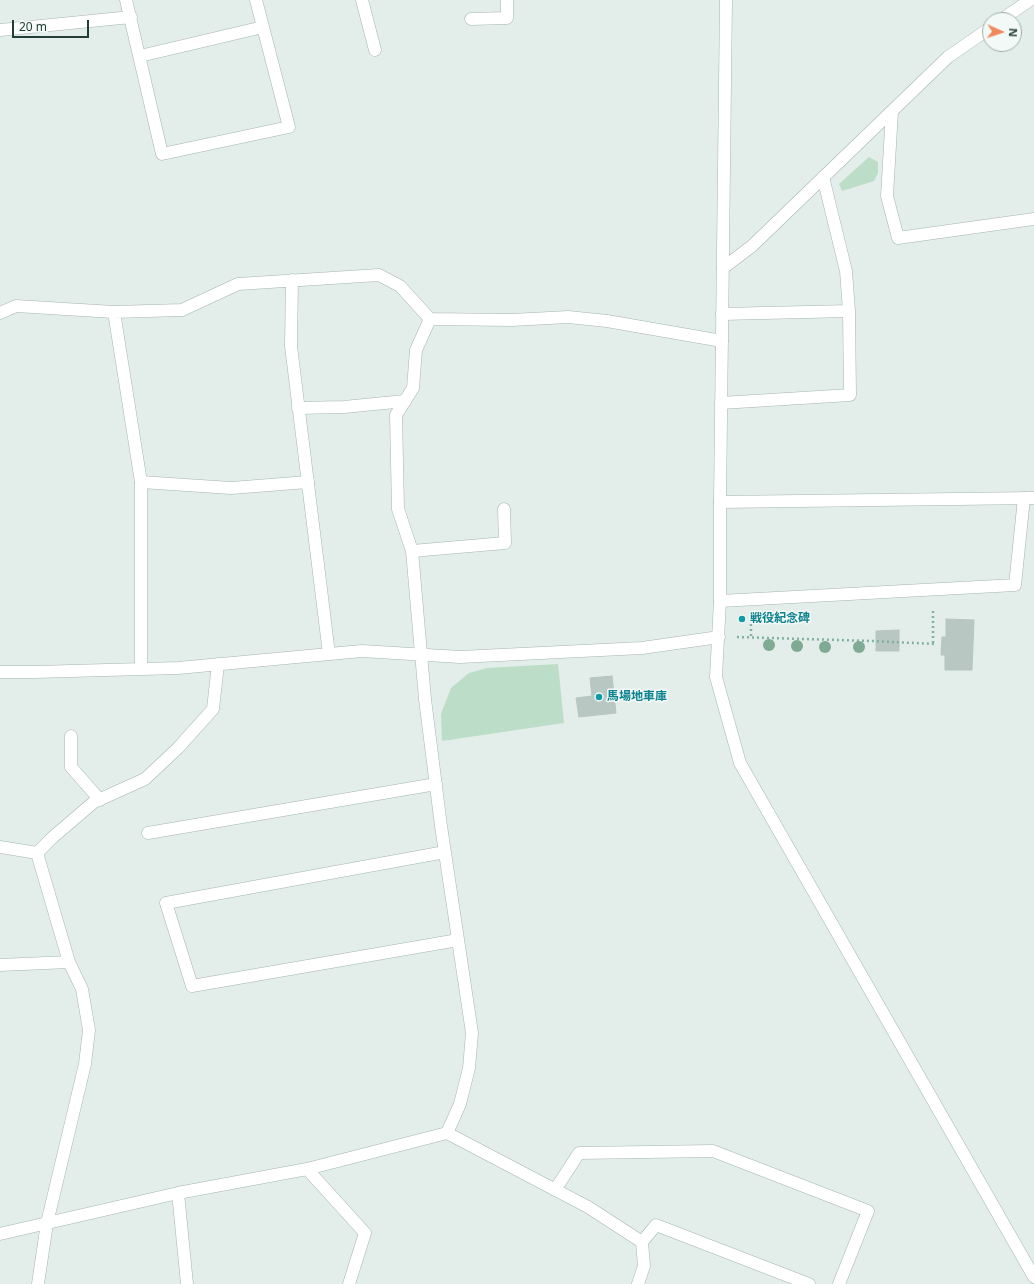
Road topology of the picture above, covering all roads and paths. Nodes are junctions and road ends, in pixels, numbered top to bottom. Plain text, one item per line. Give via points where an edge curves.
1 (126, 0) edge
2 (256, 0) edge
3 (362, 0) edge
4 (507, 0) edge
5 (726, 0) edge
6 (1030, 0) edge
7 (1013, 12) edge
8 (131, 17) junction
9 (471, 19) dead end
10 (263, 27) junction
11 (0, 30) edge
12 (982, 34) edge
13 (374, 50) dead end
14 (140, 56) junction
15 (892, 112) junction
16 (823, 177) junction
17 (1034, 219) edge
18 (723, 268) junction
19 (292, 280) junction
20 (849, 311) junction
21 (114, 312) junction
22 (0, 313) edge
23 (722, 314) junction
24 (430, 319) junction
25 (722, 342) junction
26 (405, 401) junction
27 (721, 403) junction
28 (298, 408) junction
29 (141, 482) junction
30 (308, 482) junction
31 (1029, 498) edge
32 (720, 502) junction
33 (504, 509) dead end
34 (412, 551) junction
35 (934, 589) junction
36 (720, 601) junction
37 (719, 638) junction
38 (329, 654) junction
39 (421, 655) junction
40 (218, 664) junction
41 (142, 669) junction
42 (0, 672) edge
43 (71, 736) dead end
44 (436, 784) junction
45 (100, 800) junction
46 (148, 833) dead end
47 (0, 847) edge
48 (445, 852) junction
49 (37, 853) junction
50 (458, 940) junction
51 (69, 962) junction
52 (0, 965) edge
53 (446, 1133) junction
54 (307, 1169) junction
55 (555, 1190) junction
56 (178, 1193) junction
57 (46, 1224) junction
58 (0, 1234) edge
59 (642, 1242) junction
60 (1034, 1277) edge
61 (38, 1284) edge
62 (187, 1284) edge
63 (349, 1284) edge
64 (638, 1284) edge
65 (809, 1284) edge
66 (839, 1284) edge

1 - 8 street
2 - 10 street
3 - 13 street
4 - 9 street via 507,18
5 - 18 street
6 - 7 street
8 - 11 street
8 - 14 street
10 - 14 street
10 - 14 street via 289,127 162,154
12 - 15 street via 948,58
15 - 16 street
15 - 17 street via 887,196 898,238
16 - 18 street via 752,246
16 - 20 street via 846,271
18 - 23 street
19 - 21 street via 238,284 182,310
19 - 24 street via 379,275 400,286
19 - 28 street via 291,346
20 - 23 street
20 - 27 street via 850,395
21 - 22 street via 16,306
21 - 29 street
23 - 25 street
24 - 25 street via 512,320 568,316
24 - 26 street via 416,350 413,388
25 - 27 street
26 - 28 street via 344,407
26 - 34 street via 396,415 398,509
27 - 32 street
28 - 30 street
29 - 30 street via 231,488
29 - 41 street
30 - 38 street
31 - 32 street
31 - 35 street via 1015,585
32 - 36 street
33 - 34 street via 506,543
34 - 39 street
35 - 36 street
35 - 37 path via 935,644
36 - 37 street
37 - 39 street via 642,648 460,657
37 - 60 street via 716,677 740,763
38 - 39 street via 362,652
38 - 40 street
39 - 44 street
40 - 41 street
40 - 45 street via 213,710 145,779
41 - 42 street
43 - 45 street via 71,767
44 - 46 street
44 - 48 street
45 - 49 street via 94,802
47 - 49 street
48 - 50 street
48 - 50 street via 166,903 192,986
49 - 51 street
50 - 53 street via 472,1033 471,1052 470,1068 460,1104
51 - 52 street
51 - 57 street via 82,989 89,1030 85,1064
53 - 54 street
53 - 55 street
54 - 56 street
54 - 63 street via 365,1234
55 - 59 street via 588,1207
55 - 66 street via 579,1153 713,1151 868,1211
56 - 57 street
56 - 62 street
57 - 58 street
57 - 61 street
59 - 64 street via 644,1266
59 - 65 street via 656,1225

